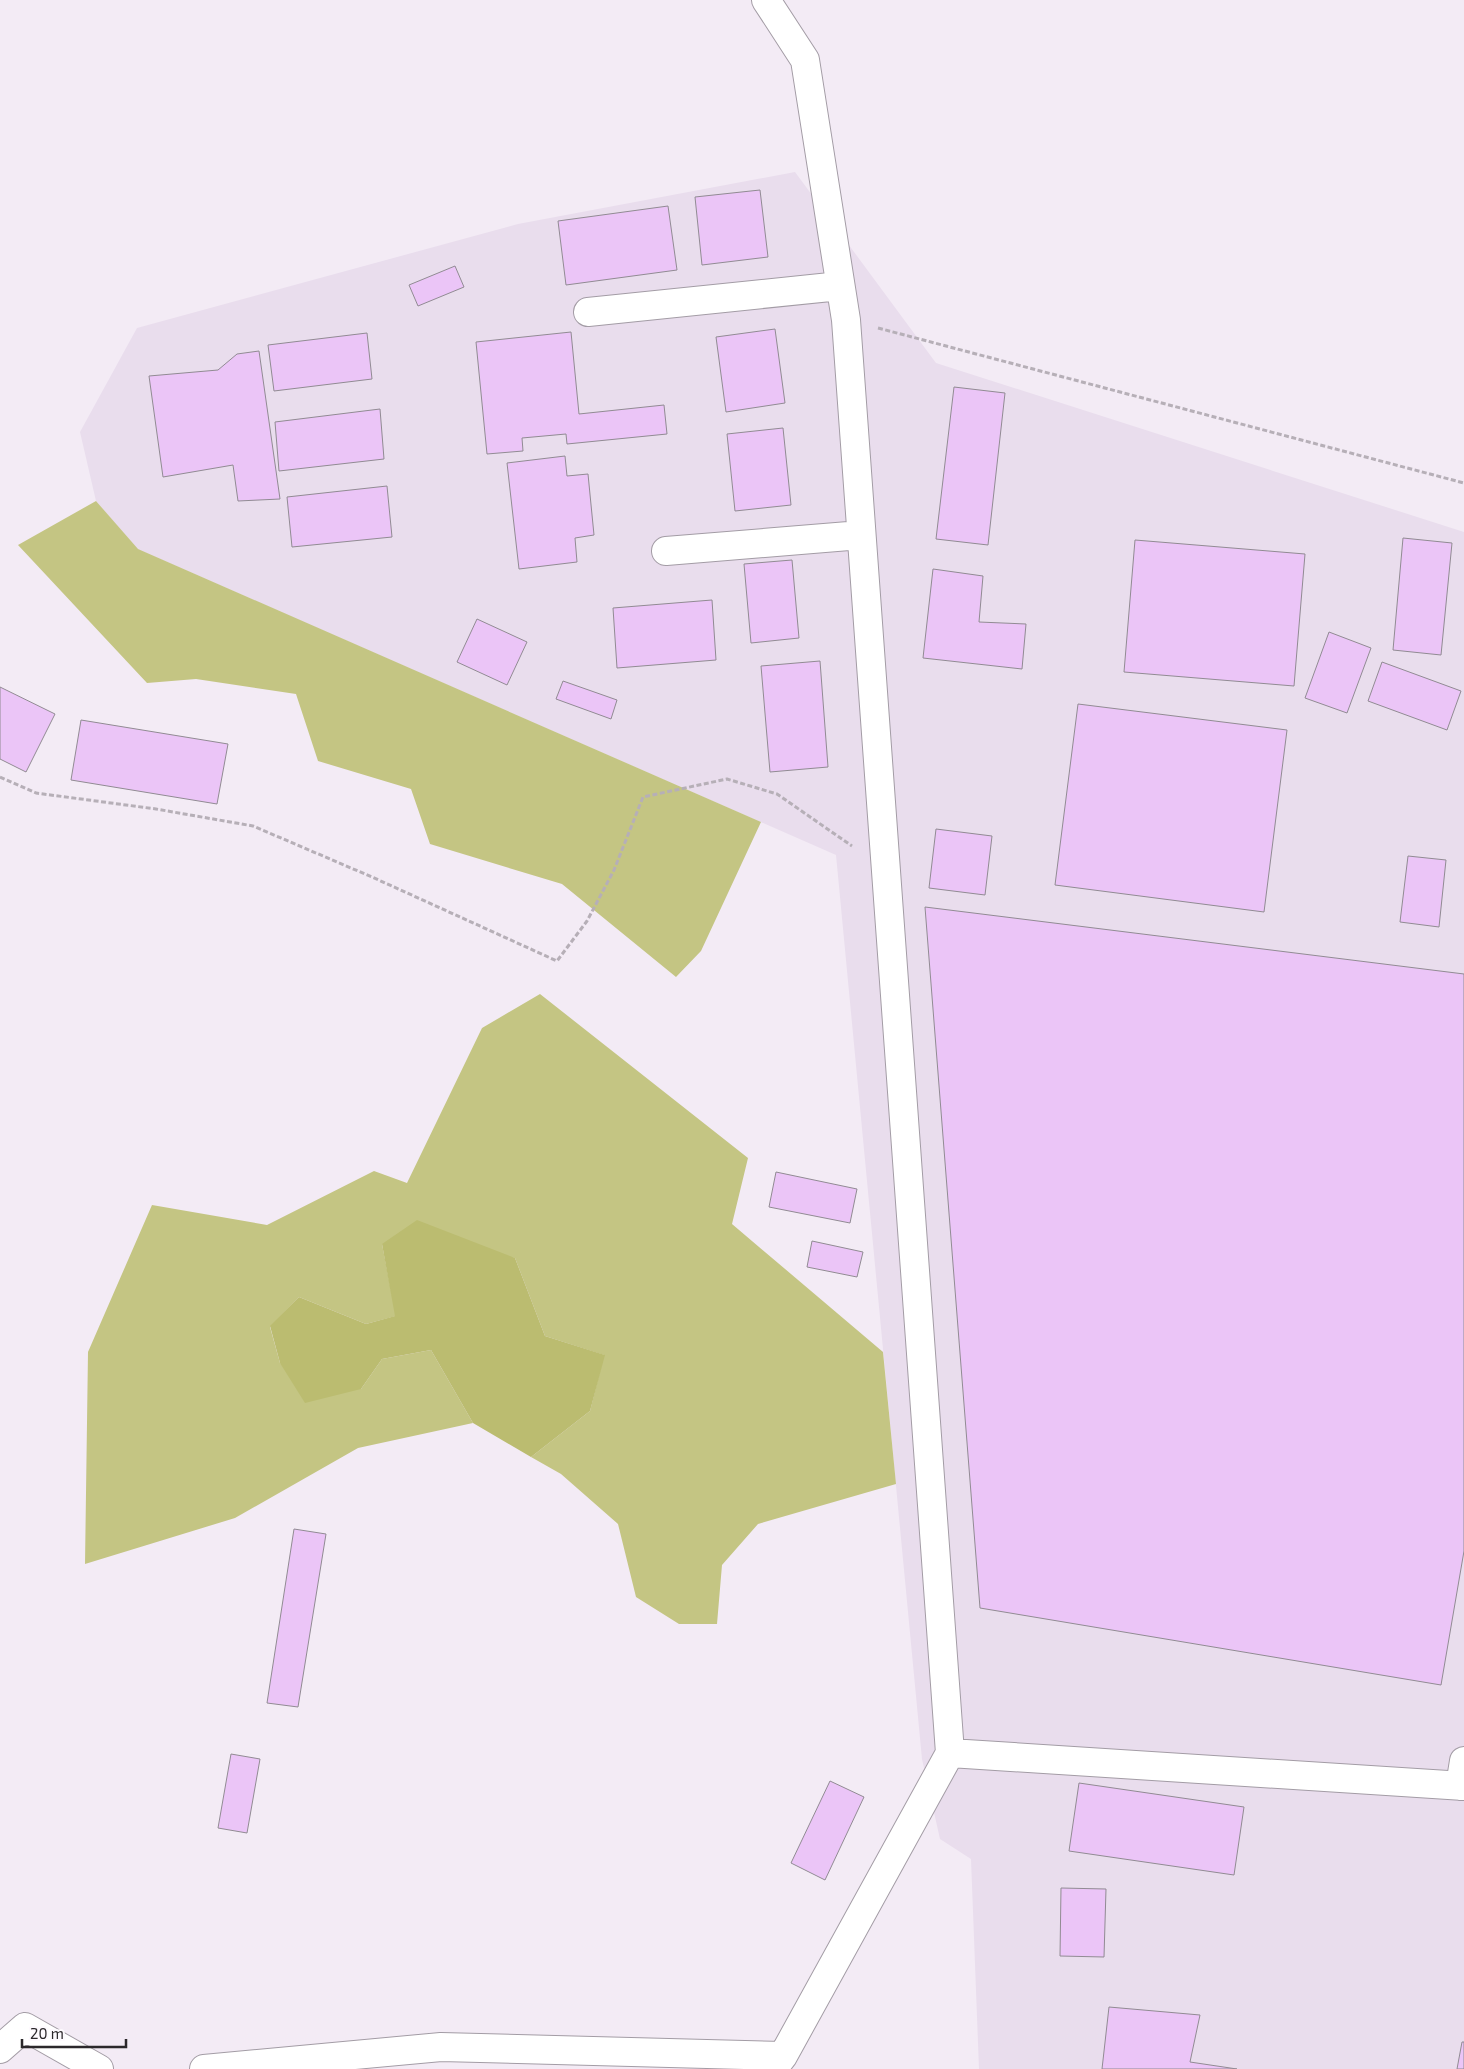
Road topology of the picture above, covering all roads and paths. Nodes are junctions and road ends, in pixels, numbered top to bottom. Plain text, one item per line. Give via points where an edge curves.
1 (766, 0) edge
2 (840, 286) junction
3 (588, 312) dead end
4 (846, 320) junction
5 (1464, 483) edge
6 (861, 535) junction
7 (666, 551) dead end
8 (0, 777) edge
9 (886, 869) junction
10 (950, 1753) junction
11 (1463, 1778) edge
12 (0, 2049) edge
13 (778, 2062) edge
14 (99, 2069) edge
15 (204, 2069) edge

1 - 2 street via 805,60
2 - 3 street
2 - 4 street
4 - 5 path
4 - 6 street
6 - 7 street
6 - 9 street
8 - 9 path via 36,793 253,826 557,961 587,921 614,870 643,798 727,779 777,794
9 - 10 street
10 - 11 street
10 - 13 street
12 - 14 street via 25,2027
13 - 15 street via 441,2046

